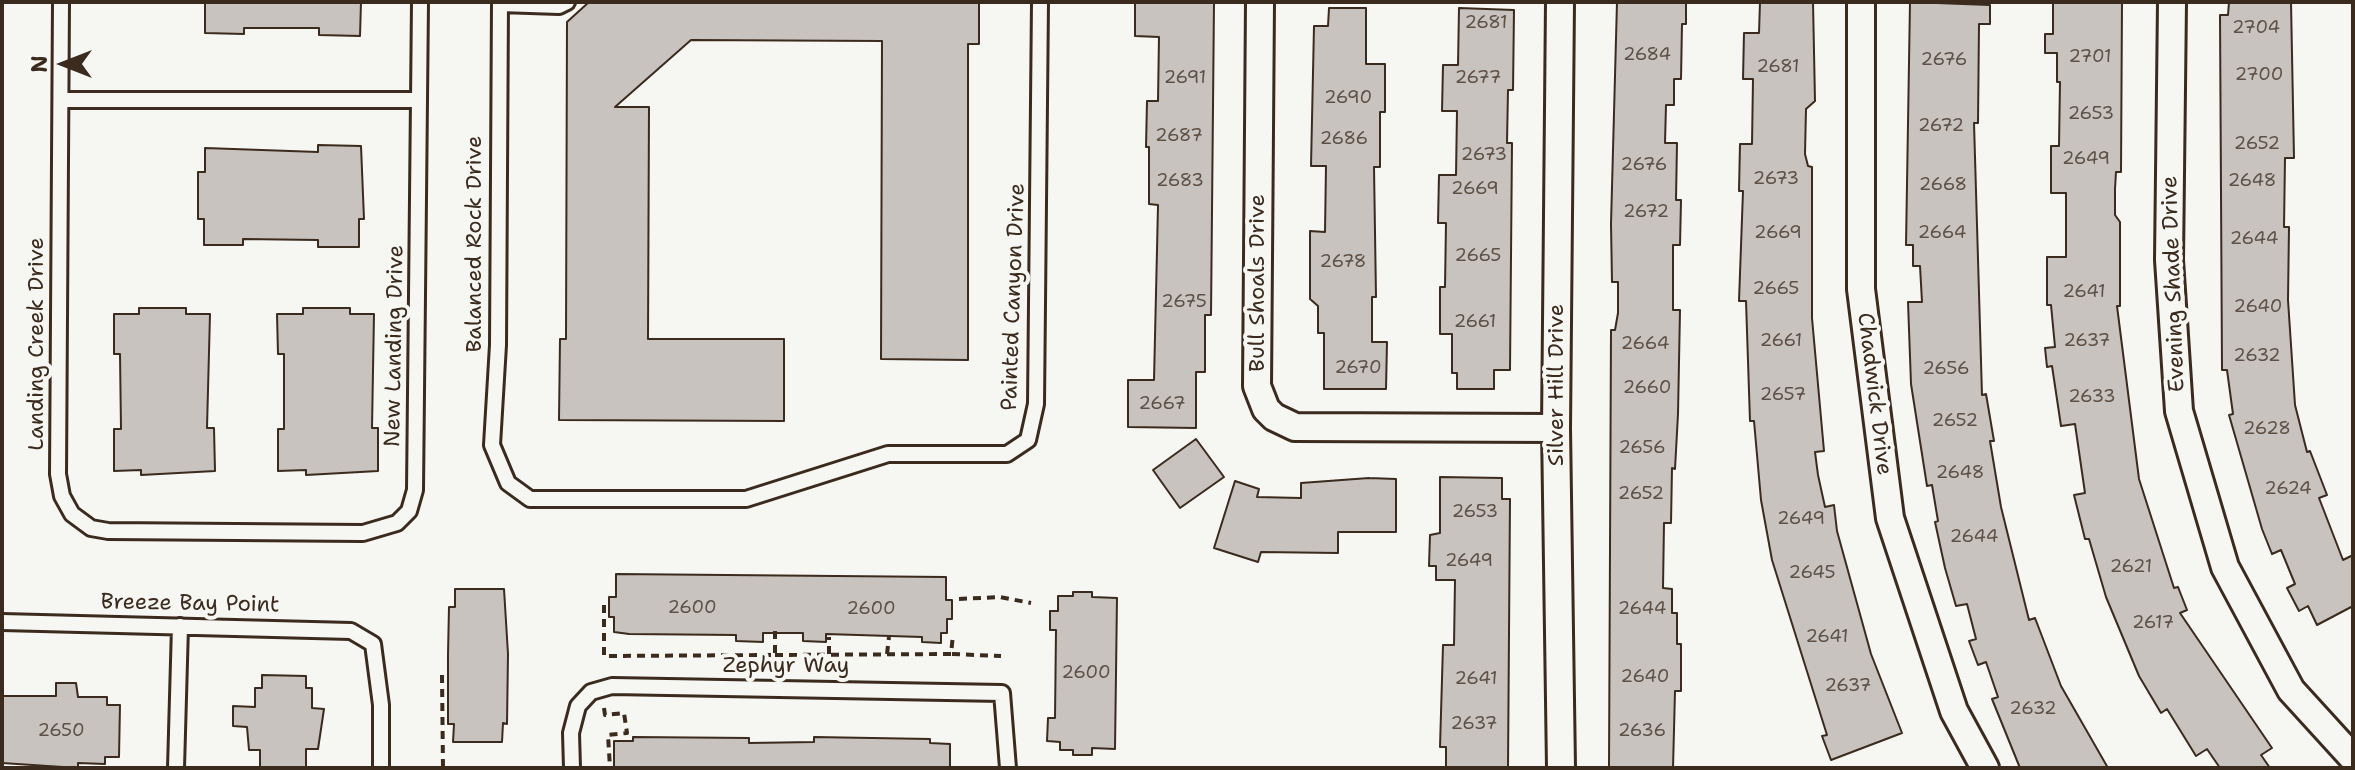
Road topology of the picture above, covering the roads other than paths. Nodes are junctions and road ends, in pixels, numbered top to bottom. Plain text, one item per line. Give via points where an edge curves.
1 (61, 2) edge
2 (420, 2) edge
3 (567, 2) edge
4 (1040, 2) edge
5 (1260, 2) edge
6 (1560, 2) edge
7 (1861, 2) edge
8 (2172, 2) edge
9 (500, 3) edge
10 (61, 100) junction
11 (419, 100) junction
12 (1556, 428) junction
13 (508, 483) joint
14 (237, 532) joint
15 (2, 622) edge
16 (180, 626) junction
17 (2353, 758) edge
18 (176, 768) edge
19 (381, 768) edge
20 (572, 768) edge
21 (1008, 768) edge
22 (1561, 768) edge
23 (1985, 768) edge

1 - 10 lane, Landing Creek Drive
2 - 11 lane, New Landing Drive
3 - 9 lane
4 - 13 lane, Painted Canyon Drive via 1036,404 1028,440 1007,454 888,454 746,499 530,499
5 - 12 street, Bull Shoals Drive via 1257,386 1266,409 1295,427
6 - 12 street, Silver Hill Drive
7 - 23 street, Chadwick Drive via 1861,289 1890,518 1954,711
8 - 17 street, Evening Shade Drive via 2169,260 2179,411 2225,567 2291,690
9 - 13 lane, Balanced Rock Drive via 498,345 492,445
10 - 11 lane
10 - 14 lane, Landing Creek Drive via 62,496 72,514 99,530
11 - 14 lane, New Landing Drive via 415,490 409,511 397,523 363,533
12 - 22 street, Silver Hill Drive
15 - 16 lane, Breeze Bay Point
16 - 18 lane
16 - 19 lane, Breeze Bay Point via 317,627 351,631 373,644 381,705
20 - 21 lane, Zephyr Way via 571,733 578,706 591,692 612,686 1002,693

